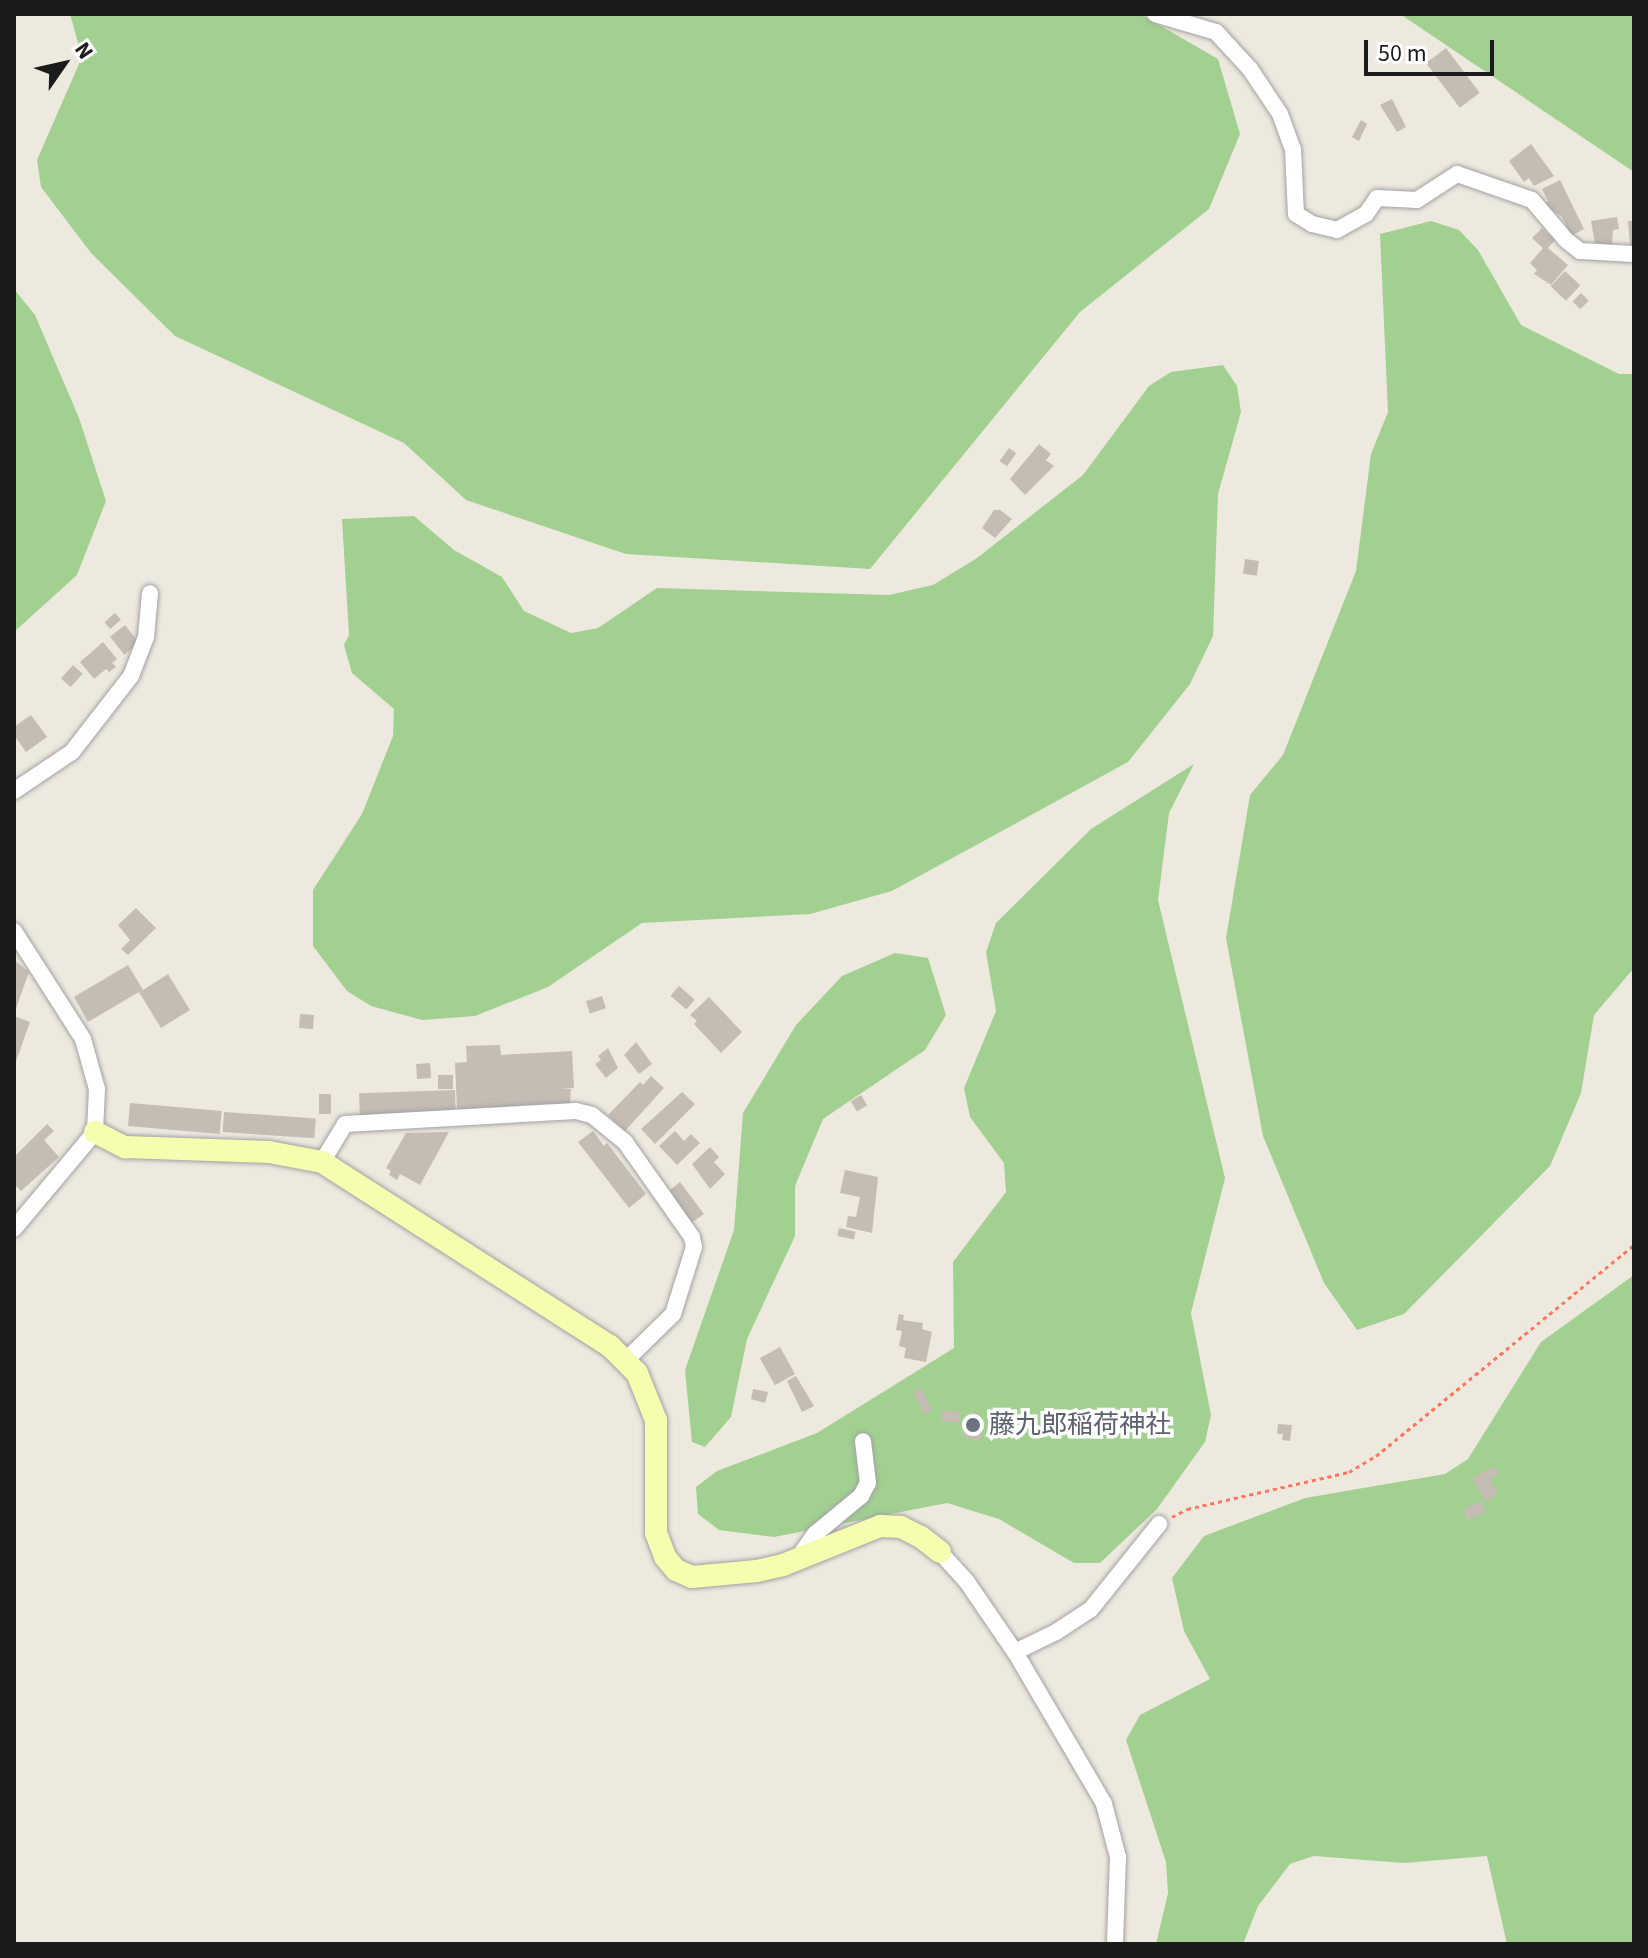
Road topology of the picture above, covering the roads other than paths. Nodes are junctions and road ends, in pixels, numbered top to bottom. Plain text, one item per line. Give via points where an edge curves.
1 (1155, 14) edge
2 (1634, 254) edge
3 (150, 593) dead end
4 (14, 791) edge
5 (14, 931) edge
6 (95, 1132) junction
7 (322, 1162) junction
8 (14, 1229) edge
9 (626, 1360) junction
10 (863, 1441) dead end
11 (1159, 1524) road end
12 (940, 1552) joint
13 (798, 1558) junction
14 (1015, 1652) junction
15 (1115, 1944) edge

1 - 2 street via 1216,32 1250,69 1280,114 1293,149 1296,214 1312,224 1337,230 1366,214 1377,198 1417,200 1457,174 1532,200 1580,251
3 - 4 street via 146,637 131,676 72,752
5 - 6 street via 83,1039 97,1089
6 - 7 street via 125,1147 269,1152
6 - 8 street
7 - 9 street
7 - 9 street via 345,1124 576,1111 592,1115 625,1142 694,1247 673,1314
9 - 13 street via 643,1385 656,1420 656,1533 676,1570 692,1577 729,1575
10 - 13 street via 868,1483 861,1496 815,1534
11 - 14 street via 1091,1609
12 - 13 street via 901,1527 880,1526
12 - 14 street
14 - 15 street via 1104,1804 1112,1827 1119,1879

